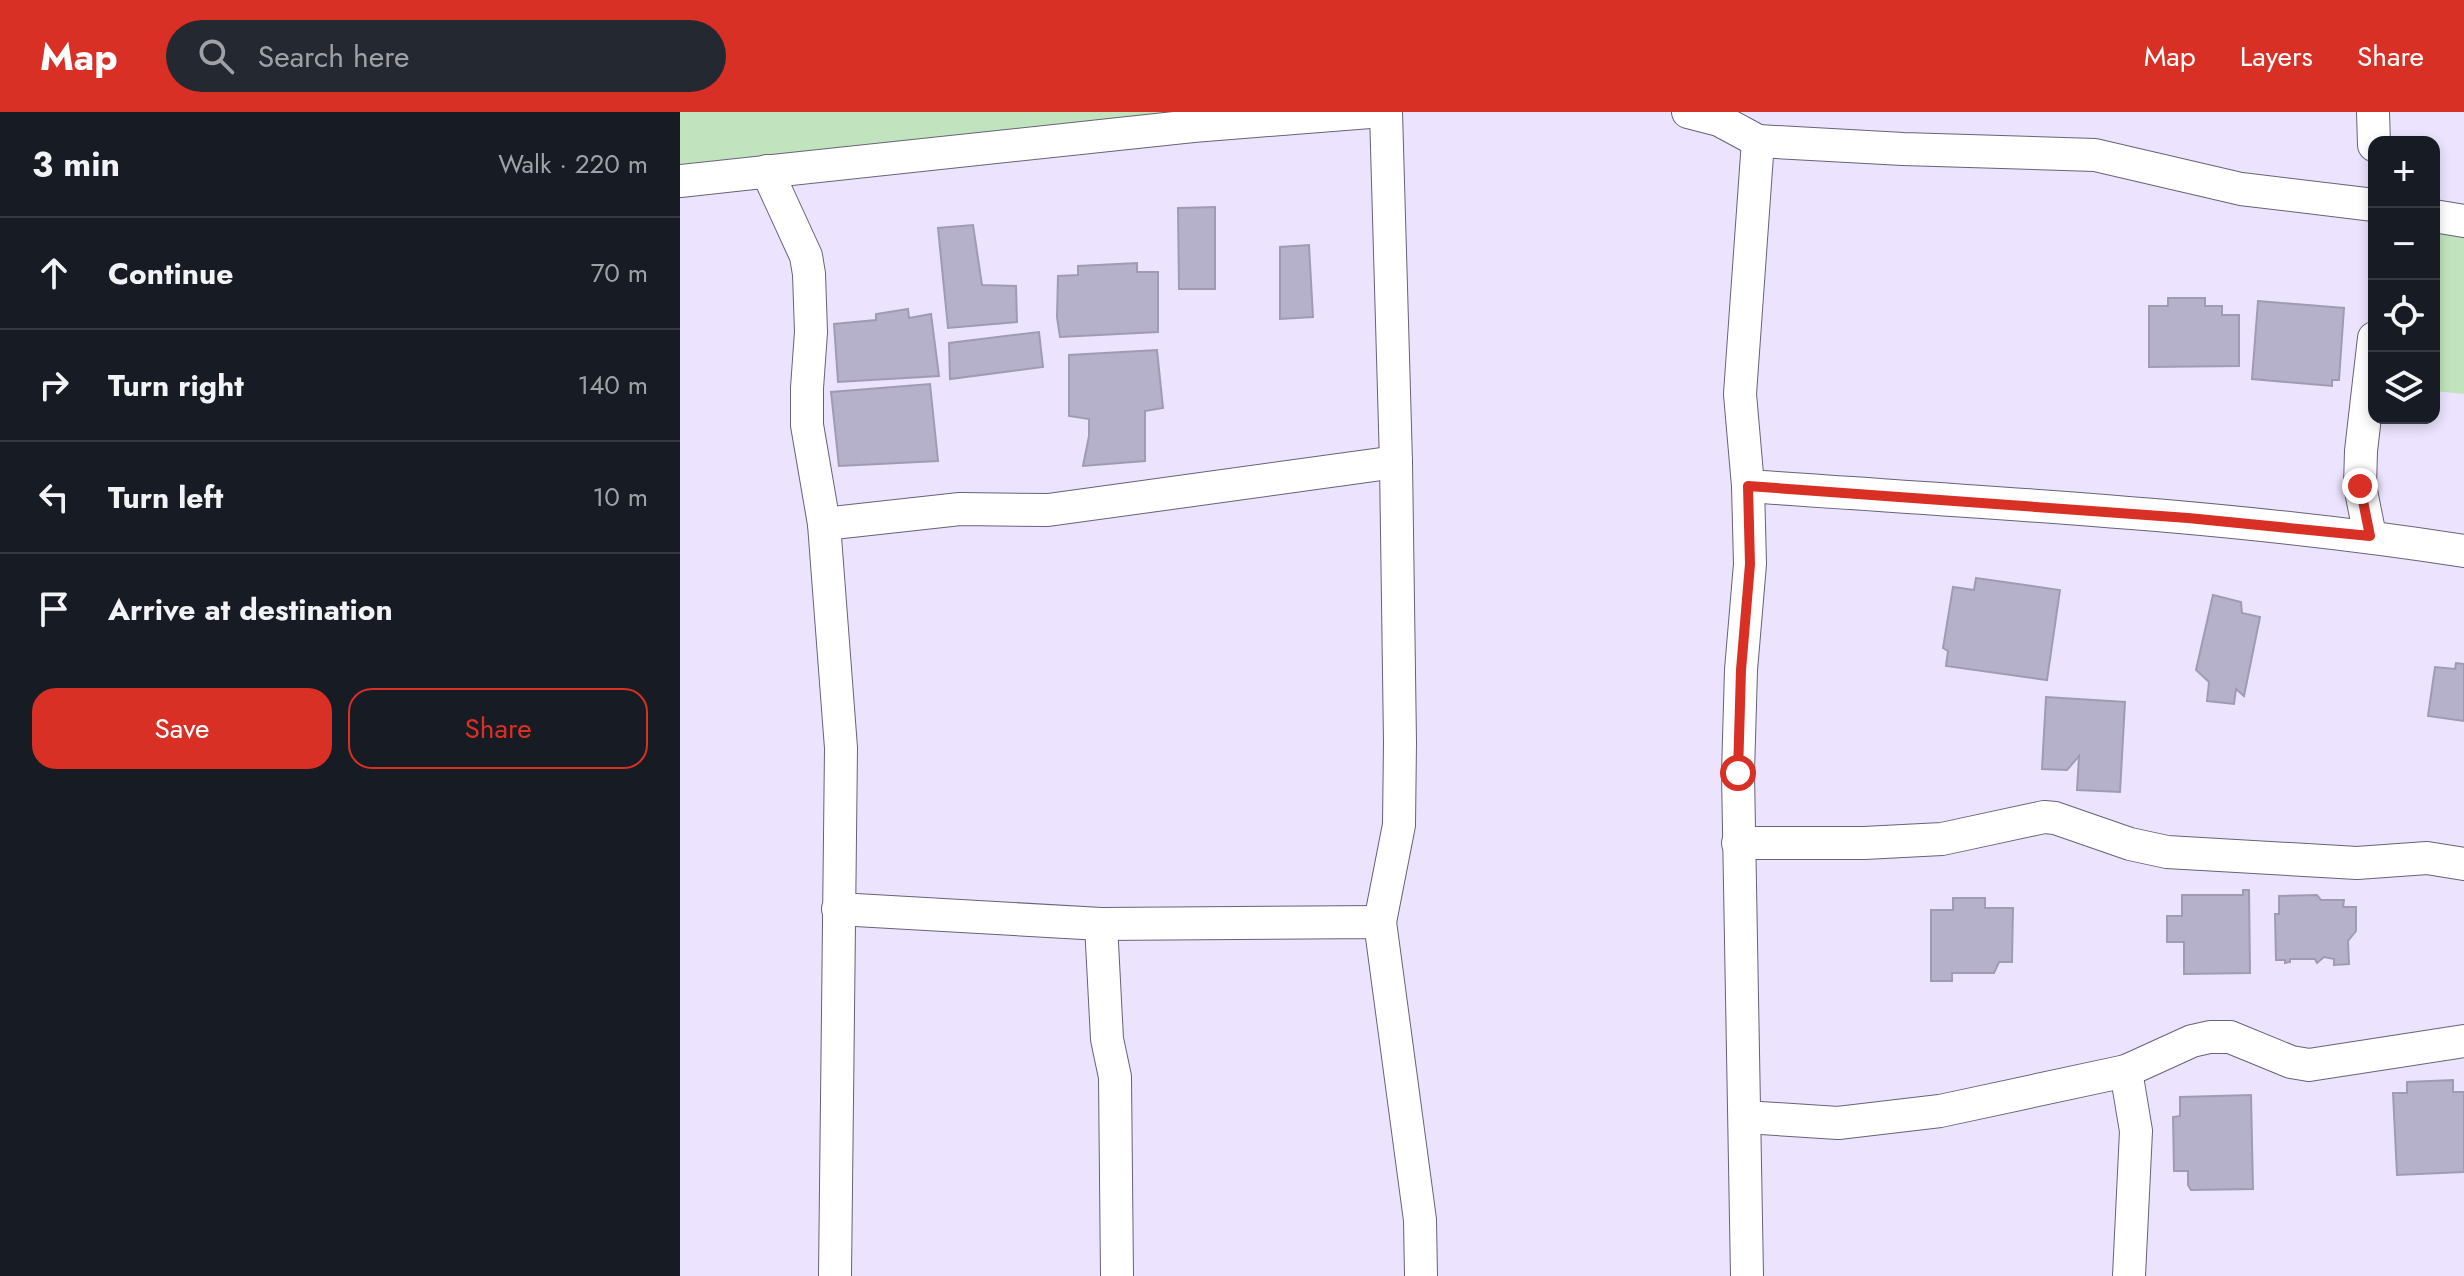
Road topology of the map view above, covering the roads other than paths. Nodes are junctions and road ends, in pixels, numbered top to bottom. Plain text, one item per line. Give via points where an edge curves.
1 (1370, 112) edge
2 (1386, 112) edge
3 (2373, 112) edge
4 (1708, 115) edge
5 (2374, 136) edge
6 (1758, 141) junction
7 (767, 171) junction
8 (680, 181) edge
9 (2368, 204) edge
10 (2440, 217) edge
11 (2464, 221) edge
12 (2372, 352) edge
13 (1396, 462) junction
14 (1748, 486) junction
15 (824, 524) junction
16 (2370, 536) junction
17 (2464, 551) edge
18 (1738, 843) junction
19 (2464, 864) edge
20 (838, 909) junction
21 (1380, 922) junction
22 (1101, 924) junction
23 (2464, 1041) edge
24 (2126, 1071) junction
25 (1745, 1117) junction
26 (835, 1276) edge
27 (1117, 1276) edge
28 (1421, 1276) edge
29 (1747, 1276) edge
30 (2129, 1276) edge

1 - 7 street
2 - 13 street
3 - 5 street
4 - 6 street
6 - 9 street via 2095,155 2241,189
6 - 14 street via 1740,394
7 - 8 street
7 - 15 street via 806,256 809,274 807,425
10 - 11 street
12 - 16 street via 2360,486
13 - 15 street via 1048,510 960,509
13 - 21 street via 1399,825
14 - 16 street
14 - 18 street via 1750,564 1741,670
15 - 20 street via 841,748
16 - 17 street
18 - 19 street via 1942,839 2044,817 2167,852 2357,863 2427,858
18 - 25 street
20 - 22 street
20 - 26 street
21 - 22 street
21 - 28 street via 1420,1220
22 - 27 street via 1107,1039 1115,1077
23 - 24 street via 2309,1065 2230,1037 2210,1037
24 - 25 street via 1886,1118 1838,1123
24 - 30 street via 2136,1131
25 - 29 street

